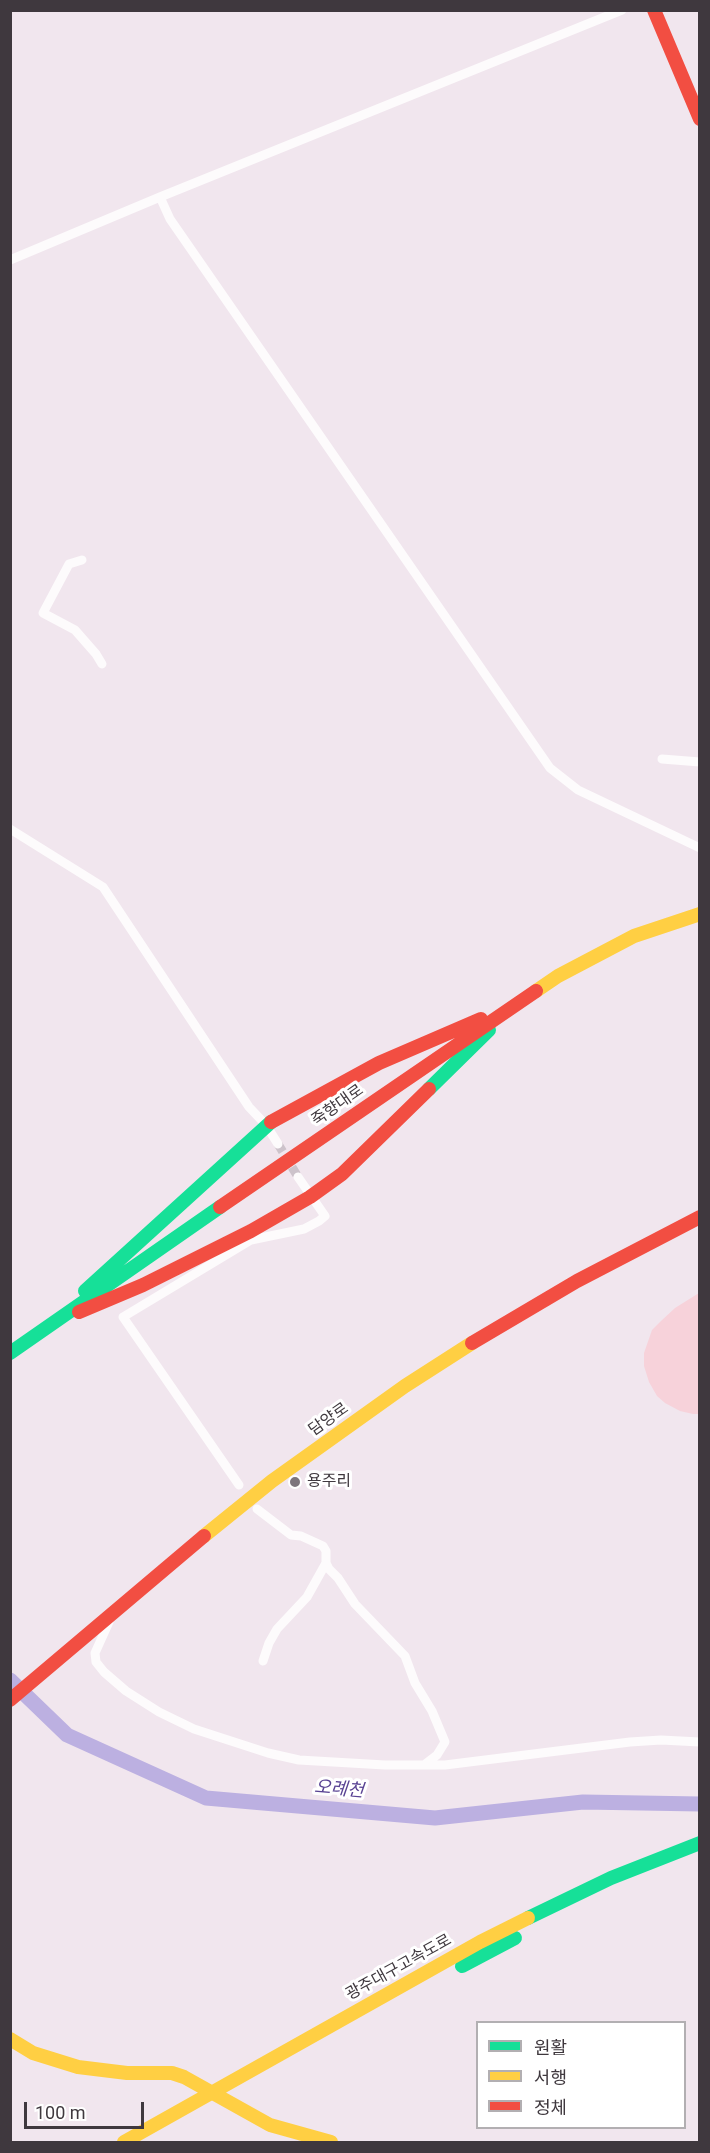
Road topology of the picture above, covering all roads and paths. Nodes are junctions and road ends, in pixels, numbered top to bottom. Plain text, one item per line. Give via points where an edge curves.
1 (622, 10) edge
2 (654, 10) edge
3 (697, 103) edge
4 (699, 119) edge
5 (160, 197) junction
6 (10, 260) edge
7 (82, 560) dead end
8 (102, 664) dead end
9 (662, 759) dead end
10 (699, 762) edge
11 (10, 829) edge
12 (699, 848) edge
13 (699, 914) edge
14 (517, 1003) junction
15 (266, 1125) junction
16 (278, 1144) tunnel mouth
17 (298, 1177) tunnel mouth
18 (310, 1197) junction
19 (699, 1217) edge
20 (45, 1327) junction
21 (10, 1353) edge
22 (239, 1485) dead end
23 (257, 1509) dead end
24 (326, 1563) junction
25 (116, 1609) junction
26 (263, 1661) dead end
27 (10, 1700) edge
28 (699, 1742) edge
29 (424, 1765) junction
30 (699, 1843) edge
31 (699, 1855) edge
32 (615, 1884) junction
33 (10, 2039) edge
34 (207, 2101) junction
35 (124, 2142) edge
36 (148, 2142) edge
37 (331, 2142) edge

1 - 5 street
2 - 3 main road
3 - 4 main road
5 - 6 street
5 - 12 street via 170,219 549,768 578,790
7 - 8 street via 69,564 43,613 75,630
9 - 10 street
11 - 15 street via 103,887 252,1111
13 - 14 main road, 죽향대로 via 634,936 558,976
14 - 15 main road via 379,1063
14 - 18 main road via 342,1174
14 - 20 main road, 죽향대로
15 - 16 street
15 - 20 main road
17 - 18 street
18 - 20 main road via 143,1285
18 - 22 street via 325,1216 319,1221 304,1229 251,1240 123,1317
19 - 25 main road, 담양로 via 577,1281 447,1358 272,1481
20 - 21 main road, 죽향대로
23 - 24 street via 291,1535 323,1546
24 - 26 street via 307,1597 277,1629
24 - 29 street via 355,1604 405,1656 432,1711 445,1742
25 - 27 main road, 담양로
25 - 29 street via 94,1653 96,1662 126,1691 177,1722 231,1742 299,1760
28 - 29 street via 630,1742
30 - 32 main road, 광주대구고속도로
31 - 32 main road, 광주대구고속도로
32 - 34 main road, 광주대구고속도로
33 - 37 main road via 33,2053 78,2067 172,2073 270,2125
34 - 35 main road, 광주대구고속도로
34 - 36 main road, 광주대구고속도로

